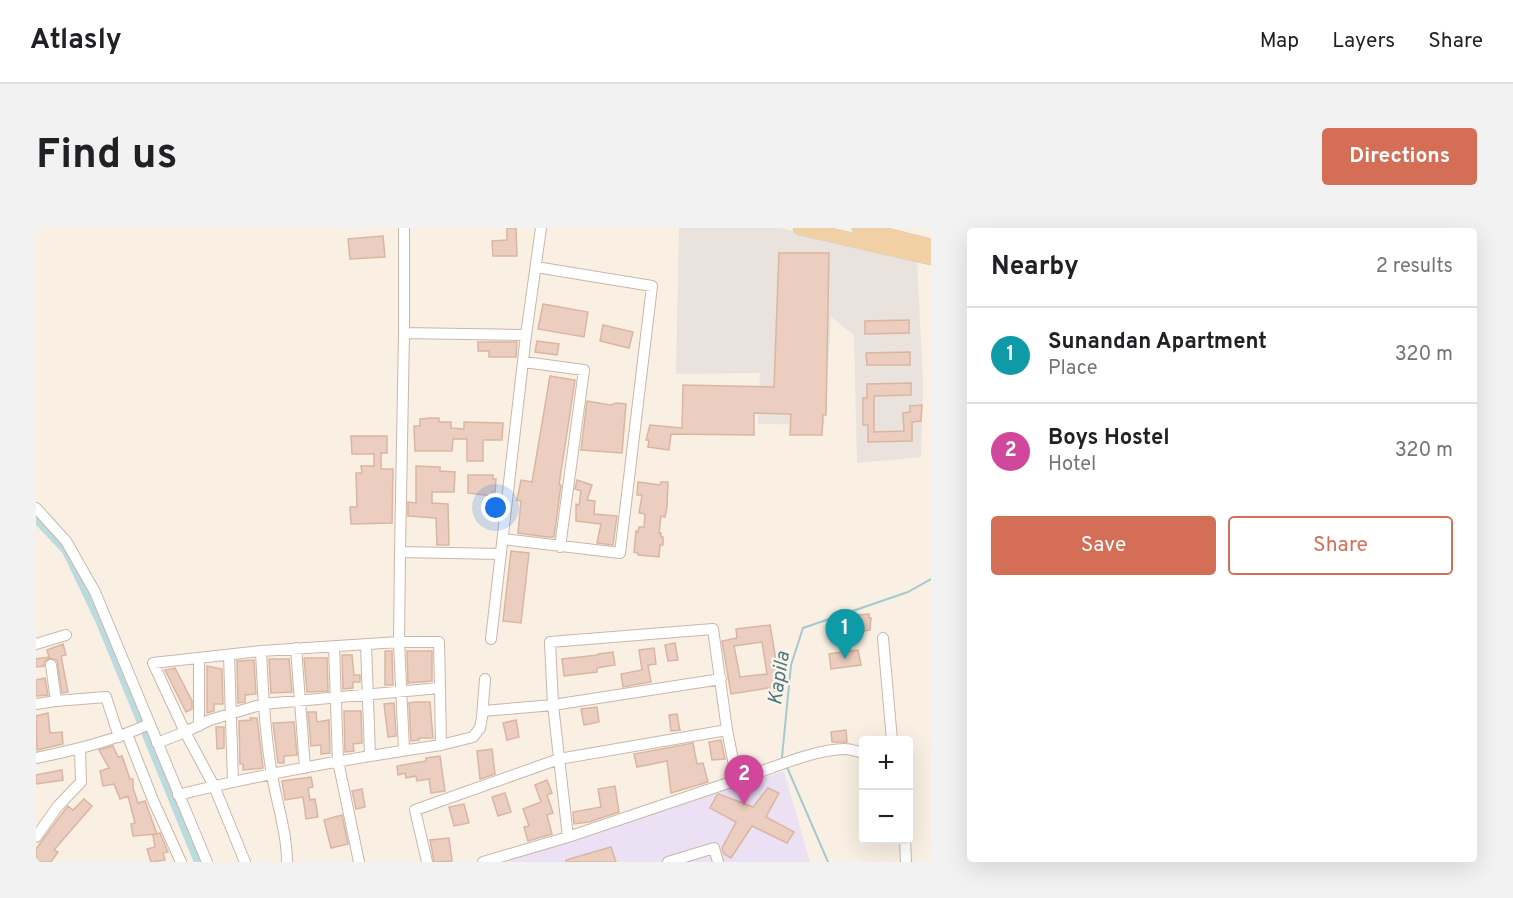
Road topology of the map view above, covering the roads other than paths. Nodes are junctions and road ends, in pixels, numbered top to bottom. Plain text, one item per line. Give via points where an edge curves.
1 (404, 228) edge
2 (541, 228) edge
3 (800, 228) edge
4 (859, 228) edge
5 (931, 246) edge
6 (931, 258) edge
7 (536, 267) junction
8 (404, 333) junction
9 (526, 335) junction
10 (524, 362) junction
11 (36, 508) edge
12 (503, 539) junction
13 (560, 547) junction
14 (400, 552) junction
15 (501, 554) junction
16 (66, 636) dead end
17 (883, 638) dead end
18 (491, 639) dead end
19 (399, 642) junction
20 (36, 644) edge
21 (366, 644) junction
22 (334, 646) junction
23 (296, 648) junction
24 (261, 651) junction
25 (229, 655) junction
26 (199, 658) junction
27 (51, 665) dead end
28 (485, 679) dead end
29 (721, 679) junction
30 (440, 688) junction
31 (402, 692) junction
32 (368, 695) junction
33 (335, 698) junction
34 (56, 701) junction
35 (299, 701) junction
36 (36, 704) edge
37 (263, 704) junction
38 (553, 705) junction
39 (483, 711) junction
40 (230, 713) junction
41 (149, 724) junction
42 (199, 726) junction
43 (727, 730) junction
44 (186, 732) junction
45 (123, 736) junction
46 (892, 736) edge
47 (157, 743) junction
48 (441, 745) junction
49 (80, 749) junction
50 (404, 750) junction
51 (859, 752) edge
52 (370, 755) junction
53 (36, 758) edge
54 (559, 759) junction
55 (338, 761) junction
56 (305, 768) junction
57 (272, 774) junction
58 (737, 780) junction
59 (233, 782) junction
60 (214, 786) junction
61 (178, 795) junction
62 (36, 837) edge
63 (568, 837) junction
64 (905, 844) edge
65 (181, 862) edge
66 (207, 862) edge
67 (245, 862) edge
68 (287, 862) edge
69 (359, 862) edge
70 (427, 862) edge
71 (483, 862) edge
72 (668, 862) edge
73 (718, 862) edge
74 (906, 862) edge

1 - 8 street
2 - 7 street
3 - 6 main road
4 - 5 main road
7 - 9 street
7 - 13 street via 652,286 620,553
8 - 9 street
8 - 14 street
9 - 10 street
10 - 12 street
10 - 13 street via 584,370
11 - 41 street via 66,541 94,592
12 - 13 street
12 - 15 street
14 - 15 street
14 - 19 street
15 - 18 street
16 - 20 street
17 - 46 street
19 - 21 street
19 - 30 street via 439,642
19 - 31 street
21 - 22 street
21 - 32 street
22 - 23 street
22 - 33 street
23 - 24 street
23 - 35 street
24 - 25 street
24 - 37 street
25 - 26 street
25 - 40 street
26 - 42 street
26 - 44 street via 153,663
27 - 34 street
28 - 39 street
29 - 38 street
29 - 38 street via 713,629 549,642
29 - 43 street
30 - 31 street
30 - 48 street
31 - 32 street
31 - 50 street
32 - 33 street
32 - 52 street
33 - 35 street
33 - 55 street
34 - 36 street
34 - 45 street via 106,698
35 - 37 street
35 - 56 street
37 - 40 street
37 - 57 street
38 - 39 street
38 - 54 street
39 - 48 street via 480,728 473,737
40 - 42 street
40 - 59 street
41 - 45 street
41 - 47 street
42 - 44 street
43 - 54 street
43 - 58 street
44 - 47 street
44 - 60 street
45 - 49 street
45 - 65 street
47 - 61 street
48 - 50 street
49 - 53 street
49 - 62 street via 81,782
50 - 52 street
51 - 58 street via 826,752
52 - 55 street
54 - 63 street
54 - 70 street via 415,810
55 - 56 street
55 - 69 street
56 - 57 street
57 - 59 street
57 - 68 street
58 - 63 street
59 - 60 street
60 - 61 street
60 - 67 street
61 - 66 street
63 - 71 street
64 - 74 street
72 - 73 street via 714,848

